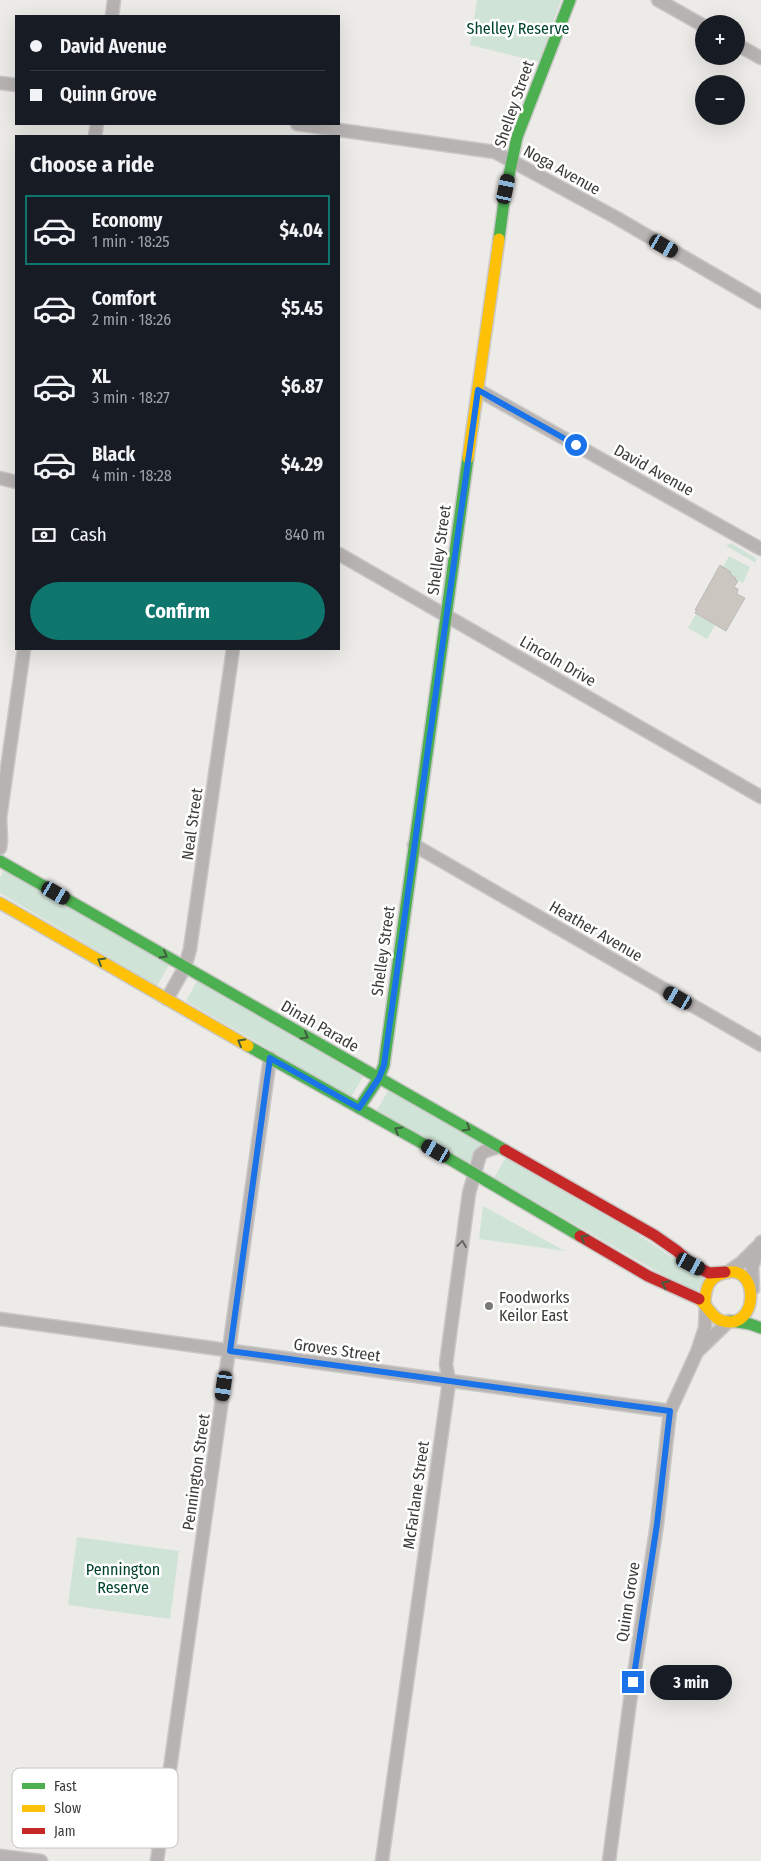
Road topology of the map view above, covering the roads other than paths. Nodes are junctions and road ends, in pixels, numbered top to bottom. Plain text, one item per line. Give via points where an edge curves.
1 (114, 0) edge
2 (570, 0) edge
3 (658, 0) edge
4 (112, 15) edge
5 (695, 21) edge
6 (745, 49) edge
7 (761, 58) edge
8 (0, 83) edge
9 (15, 85) edge
10 (303, 128) edge
11 (512, 161) junction
12 (761, 302) edge
13 (478, 390) junction
14 (15, 476) edge
15 (0, 477) edge
16 (15, 482) edge
17 (761, 549) edge
18 (340, 555) edge
19 (446, 615) junction
20 (24, 650) edge
21 (233, 650) edge
22 (761, 797) edge
23 (0, 818) edge
24 (414, 845) junction
25 (0, 848) edge
26 (0, 861) edge
27 (0, 903) edge
28 (185, 967) junction
29 (167, 999) junction
30 (761, 1045) edge
31 (270, 1058) junction
32 (379, 1078) junction
33 (359, 1108) junction
34 (498, 1147) junction
35 (474, 1173) junction
36 (760, 1244) edge
37 (727, 1272) junction
38 (756, 1292) edge
39 (706, 1305) junction
40 (0, 1319) edge
41 (730, 1321) junction
42 (761, 1328) edge
43 (230, 1351) junction
44 (697, 1352) junction
45 (449, 1382) junction
46 (670, 1411) junction
47 (170, 1768) edge
48 (159, 1848) edge
49 (0, 1856) edge
50 (41, 1861) edge
51 (157, 1861) edge
52 (382, 1861) edge
53 (609, 1861) edge

1 - 4 street
2 - 11 street, Shelley Street via 517,137
3 - 5 street
6 - 7 street
8 - 9 street
10 - 11 street, Noga Avenue via 496,152
11 - 12 street, Noga Avenue
11 - 13 street, Shelley Street
13 - 17 street, David Avenue
13 - 19 street, Shelley Street
14 - 15 street
15 - 16 street
18 - 19 street, Lincoln Drive
19 - 22 street, Lincoln Drive
19 - 24 street, Shelley Street
20 - 23 street
21 - 28 street, Neal Street
23 - 25 street
24 - 30 street, Heather Avenue
24 - 32 street, Shelley Street via 384,1065
26 -> 28 street, Dinah Parade
29 -> 27 street
28 - 29 street, Neal Street
28 -> 32 street, Dinah Parade
31 -> 29 street
31 - 33 street
31 - 43 street, Pennington Street
32 - 33 street, Shelley Street
32 -> 34 street, Dinah Parade
35 -> 33 street
34 - 35 street, McFarlane Street via 480,1155
34 - 37 street, Dinah Parade via 654,1236 691,1264 708,1273
39 -> 35 street via 691,1294 626,1263
45 -> 35 street, McFarlane Street via 446,1364
36 - 37 street
36 - 38 street via 752,1268
37 - 38 street via 743,1276
37 - 39 street via 711,1279 704,1295
38 - 41 street via 747,1314
39 - 41 street via 715,1318
39 - 44 street, Quinn Grove via 705,1328
40 - 43 street, Groves Street
41 - 42 street
41 - 44 street, Quinn Grove
43 - 45 street, Groves Street
43 - 47 street, Pennington Street
44 - 46 street, Quinn Grove
45 - 46 street, Groves Street
45 - 52 street, McFarlane Street
46 - 53 street, Quinn Grove
48 - 51 street, Pennington Street
49 - 50 street

